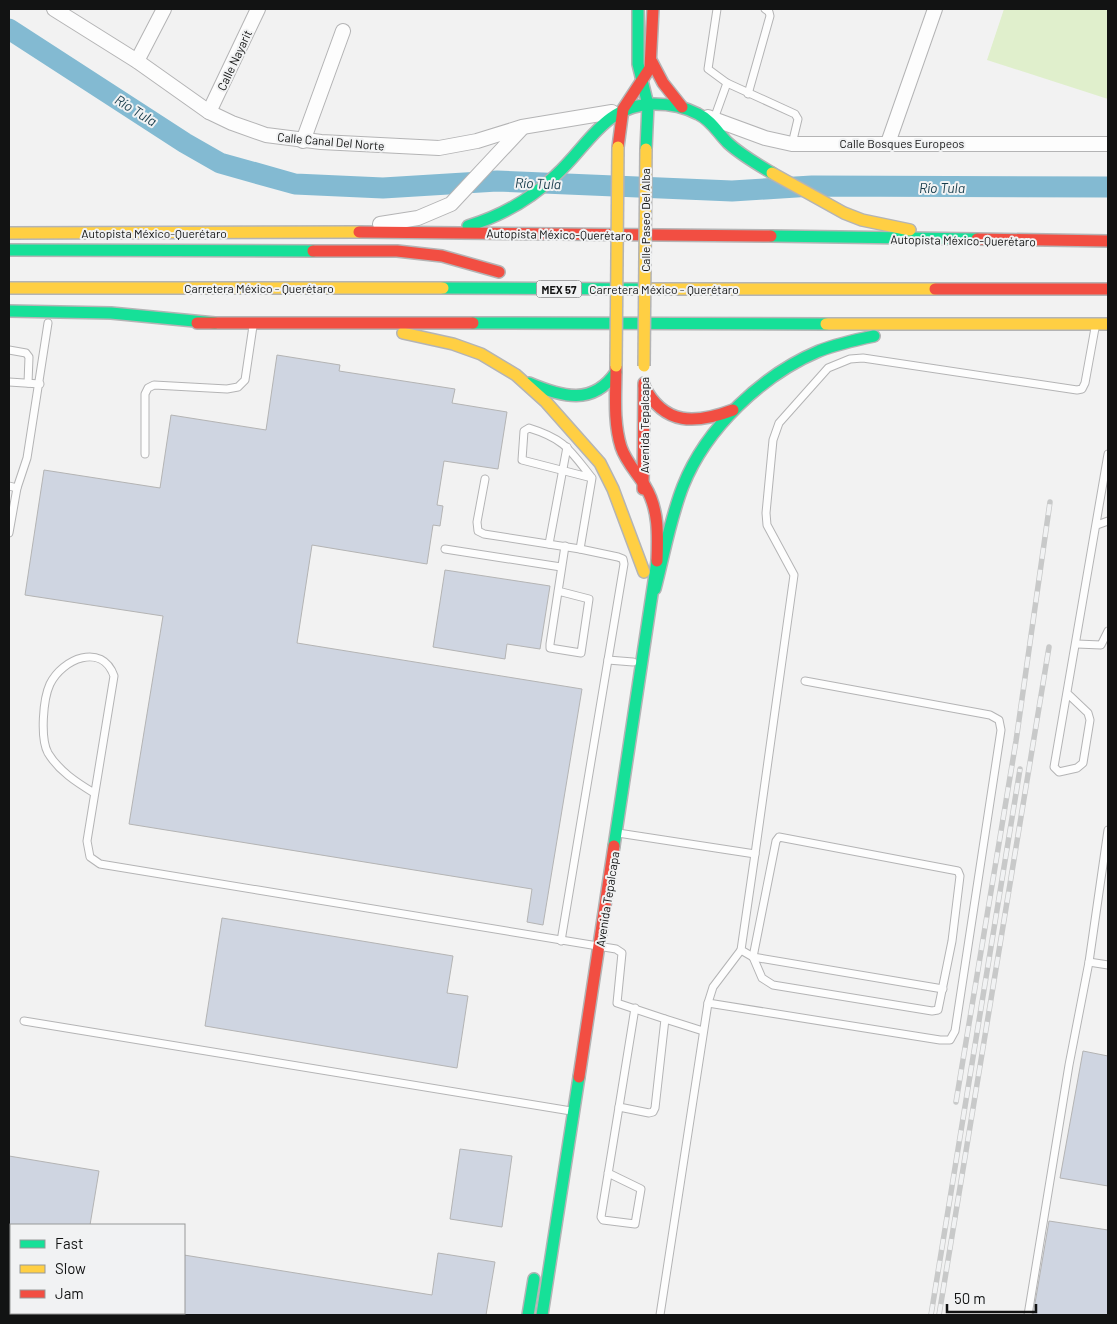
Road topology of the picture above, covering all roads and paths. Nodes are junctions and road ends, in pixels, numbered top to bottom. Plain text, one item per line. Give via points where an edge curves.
1 (54, 9) edge
2 (164, 9) edge
3 (258, 9) edge
4 (638, 9) edge
5 (653, 9) edge
6 (717, 9) edge
7 (765, 9) edge
8 (935, 9) edge
9 (344, 31) dead end
10 (137, 61) junction
11 (652, 62) junction
12 (643, 82) junction
13 (727, 83) junction
14 (748, 94) junction
15 (648, 105) junction
16 (682, 107) junction
17 (623, 110) junction
18 (210, 112) junction
19 (708, 117) junction
20 (522, 127) junction
21 (303, 140) junction
22 (888, 143) junction
23 (792, 144) junction
24 (1108, 144) edge
25 (353, 232) junction
26 (443, 232) junction
27 (9, 233) edge
28 (526, 234) junction
29 (969, 241) junction
30 (1108, 241) edge
31 (471, 246) dead end
32 (456, 248) dead end
33 (9, 250) edge
34 (404, 251) junction
35 (460, 272) dead end
36 (608, 273) dead end
37 (657, 273) dead end
38 (9, 288) edge
39 (199, 288) junction
40 (1108, 290) edge
41 (142, 300) dead end
42 (124, 302) dead end
43 (9, 311) edge
44 (21, 311) junction
45 (215, 323) junction
46 (43, 324) joint
47 (253, 324) junction
48 (369, 324) junction
49 (1095, 324) junction
50 (1108, 324) edge
51 (981, 325) junction
52 (9, 350) edge
53 (644, 366) joint
54 (616, 369) junction
55 (524, 380) junction
56 (9, 382) edge
57 (28, 383) junction
58 (40, 384) junction
59 (644, 386) junction
60 (742, 404) junction
61 (567, 447) junction
62 (145, 454) dead end
63 (1108, 454) edge
64 (563, 470) junction
65 (592, 478) junction
66 (484, 479) dead end
67 (644, 484) junction
68 (9, 486) edge
69 (17, 488) junction
70 (644, 514) dead end
71 (1108, 521) edge
72 (1097, 525) junction
73 (9, 533) edge
74 (644, 533) dead end
75 (549, 544) junction
76 (565, 546) junction
77 (445, 548) dead end
78 (580, 549) junction
79 (561, 566) junction
80 (644, 572) junction
81 (655, 589) junction
82 (558, 591) junction
83 (1108, 631) edge
84 (1077, 644) junction
85 (608, 660) junction
86 (632, 662) junction
87 (805, 681) dead end
88 (1068, 694) junction
89 (94, 793) junction
90 (1108, 830) edge
91 (618, 833) junction
92 (755, 854) junction
93 (561, 941) junction
94 (594, 946) junction
95 (741, 950) junction
96 (753, 957) junction
97 (1089, 962) junction
98 (1108, 965) edge
99 (943, 989) junction
100 (708, 1003) junction
101 (635, 1008) junction
102 (665, 1019) junction
103 (24, 1021) dead end
104 (704, 1030) junction
105 (569, 1062) dead end
106 (619, 1107) junction
107 (574, 1112) junction
108 (608, 1172) junction
109 (536, 1266) dead end
110 (528, 1315) edge
111 (542, 1315) edge
112 (660, 1315) edge
113 (1028, 1315) edge

1 - 10 street, Calle Canal Del Norte
2 - 10 street
3 - 18 street, Calle Nayarit
4 - 12 main road, Calle Paseo Del Alba via 638,64
5 - 11 main road
6 - 13 lane via 708,69
7 - 14 lane via 770,16
8 - 22 street
9 - 21 street
10 - 18 street, Calle Canal Del Norte
11 - 12 main road
11 - 16 main road
12 - 15 main road, Calle Paseo Del Alba
12 - 17 main road
13 - 14 lane
13 - 19 lane
14 - 23 lane via 795,114 798,119
15 - 16 main road
15 - 17 main road
15 - 53 main road, Calle Paseo Del Alba, bridge
16 - 19 main road
17 - 20 street, Calle Canal Del Norte
17 - 26 main road via 614,114 551,181 523,204 491,220
17 - 54 main road, bridge via 618,147
18 - 21 street, Calle Canal Del Norte via 251,131
19 - 23 street, Calle Bosques Europeos via 765,138
19 - 29 main road via 738,150 836,208 862,220
20 - 21 street, Calle Canal Del Norte via 477,141 439,148
20 - 25 street via 451,204 418,218
22 - 23 street, Calle Bosques Europeos
22 - 24 street, Calle Bosques Europeos
25 - 26 main road, Autopista México-Querétaro
25 - 27 main road, Autopista México-Querétaro
26 - 28 main road, Autopista México-Querétaro
28 - 29 main road, Autopista México-Querétaro
28 - 31 main road
29 - 30 main road, Autopista México-Querétaro
32 - 34 main road
33 - 34 main road
34 - 35 main road via 504,272
36 - 37 main road, Carretera México - Querétaro
38 - 39 main road, Carretera México - Querétaro / MEX 57
39 - 40 main road, Carretera México - Querétaro / MEX 57
39 - 41 main road
42 - 44 main road
43 - 44 main road
44 - 45 main road via 111,314
45 - 46 main road
45 - 47 main road
46 - 58 lane
47 - 48 main road
47 - 62 lane via 245,380 238,387 154,385 148,388 145,394
48 - 51 main road
48 - 55 main road via 481,354
49 - 50 main road
49 - 51 main road
49 - 92 lane via 1082,389 863,358 850,359 828,368 779,423 770,456 767,525 794,575
51 - 60 main road via 939,333 879,336 828,346 793,362
52 - 57 lane via 26,353 29,357
53 - 59 main road, Avenida Tepalcapa
54 - 55 main road via 604,388 581,397 553,392
54 - 67 main road, Avenida Tepalcapa via 616,424 621,447 627,462
55 - 80 main road via 608,475
56 - 57 lane
57 - 58 lane
58 - 69 lane via 27,458
59 - 60 main road via 656,407 681,420 710,418
59 - 67 main road, Avenida Tepalcapa
60 - 81 main road via 710,437 689,472 677,502
61 - 64 lane
61 - 64 lane via 551,435 529,428 524,431 522,460
61 - 65 lane
63 - 72 lane
64 - 65 lane
64 - 75 lane
65 - 78 lane
66 - 75 lane via 478,531
67 - 70 main road, Avenida Tepalcapa
67 - 81 main road, Avenida Tepalcapa via 653,502 657,522
68 - 69 lane
69 - 73 lane
71 - 72 lane
72 - 84 lane
74 - 80 main road, Avenida Tepalcapa
75 - 76 lane
76 - 78 lane
76 - 79 lane
77 - 79 lane
78 - 85 lane via 623,559
79 - 82 lane
80 - 86 main road, Avenida Tepalcapa
81 - 91 main road, Avenida Tepalcapa
82 - 82 lane via 550,648 581,653 589,599
83 - 84 lane via 1101,645
84 - 88 lane
85 - 86 lane
85 - 93 lane
86 - 94 main road, Avenida Tepalcapa
87 - 100 lane via 990,715 999,720 1001,730 955,1031 950,1040 940,1040
88 - 88 lane via 1088,713 1090,720 1083,763 1078,768 1059,772 1054,767
89 - 89 lane via 114,676 110,665 100,657 80,658 65,667 50,684 44,707 47,751 72,780
89 - 93 lane via 87,842 90,856 100,864
90 - 97 lane
91 - 92 lane
91 - 94 main road, Avenida Tepalcapa
92 - 95 lane
93 - 94 lane
94 - 101 lane via 622,953 617,1003
94 - 105 main road, Avenida Tepalcapa
94 - 107 main road, Avenida Tepalcapa
95 - 96 lane
95 - 100 lane via 713,987
96 - 99 lane
96 - 99 lane via 767,983 932,1011 938,1010
96 - 99 lane via 779,837 958,871 952,941
97 - 98 lane
97 - 113 lane via 1068,1064
100 - 104 lane
101 - 102 lane
101 - 106 lane
102 - 104 lane
102 - 106 lane via 653,1112
103 - 107 lane
104 - 112 lane
106 - 108 lane
107 - 111 main road, Avenida Tepalcapa
108 - 108 lane via 641,1189 636,1224 602,1219
109 - 110 main road

